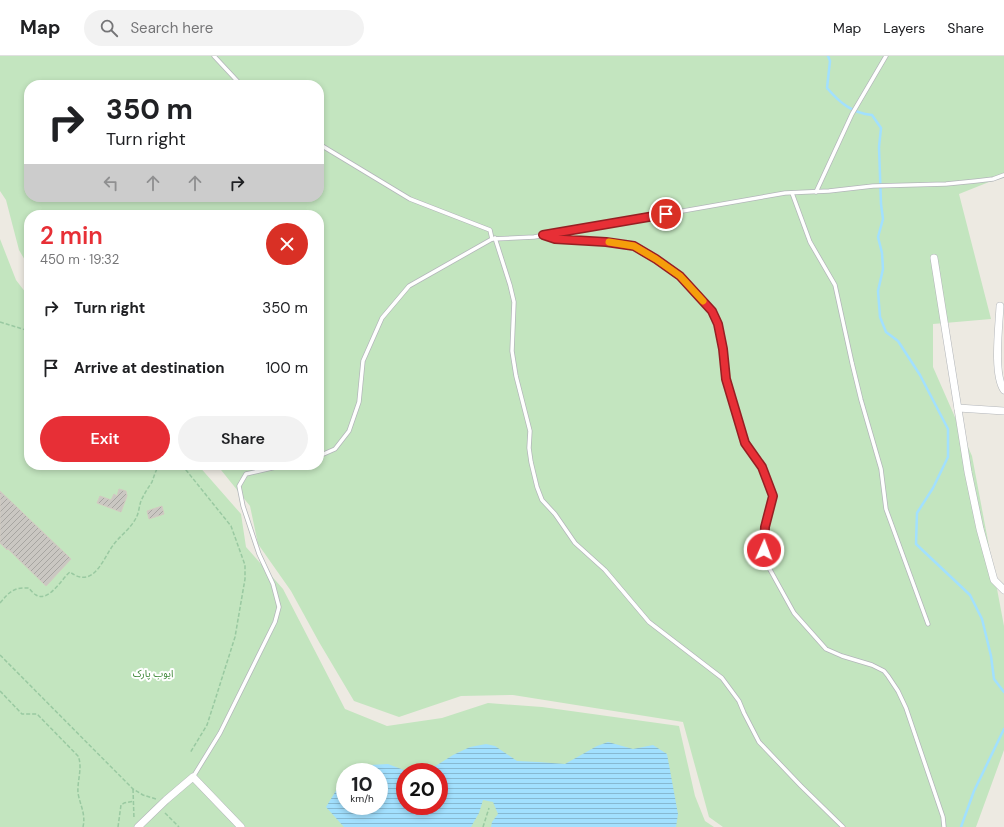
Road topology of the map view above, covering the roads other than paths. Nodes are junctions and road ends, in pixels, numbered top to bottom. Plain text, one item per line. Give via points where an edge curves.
1 (214, 56) edge
2 (886, 56) edge
3 (236, 80) edge
4 (324, 147) edge
5 (1004, 175) edge
6 (816, 192) junction
7 (792, 193) junction
8 (543, 235) junction
9 (494, 238) junction
10 (934, 258) dead end
11 (1000, 306) dead end
12 (1004, 390) edge
13 (958, 408) junction
14 (1004, 411) edge
15 (324, 454) edge
16 (263, 470) edge
17 (1004, 590) edge
18 (928, 624) dead end
19 (193, 777) junction
20 (136, 824) edge
21 (241, 827) edge
22 (843, 827) edge
23 (944, 827) edge

1 - 3 lane
2 - 6 lane via 852,114
4 - 9 lane via 410,199 490,230
5 - 6 lane via 993,179 946,184 873,186
6 - 7 lane
7 - 8 lane
7 - 18 lane via 810,242 835,285 852,363 881,469 886,509
8 - 9 lane
8 - 23 lane via 555,239 634,246 680,276 712,311 718,324 726,379 745,443 762,467 773,496 765,527 764,550 768,566 794,613 826,649 884,671 898,690
9 - 15 lane via 409,286 382,318 363,361 359,402 349,431 335,449
9 - 22 lane via 514,302 512,351 530,431 531,462 542,500 575,543 605,570 649,622 722,678 739,701 759,742
10 - 13 street
11 - 12 street via 998,362 999,377
13 - 14 street
13 - 17 street via 980,530 994,580
16 - 19 lane via 246,474 239,486 243,506 259,554 273,584 279,607 275,622 220,733
19 - 20 street
19 - 21 street

